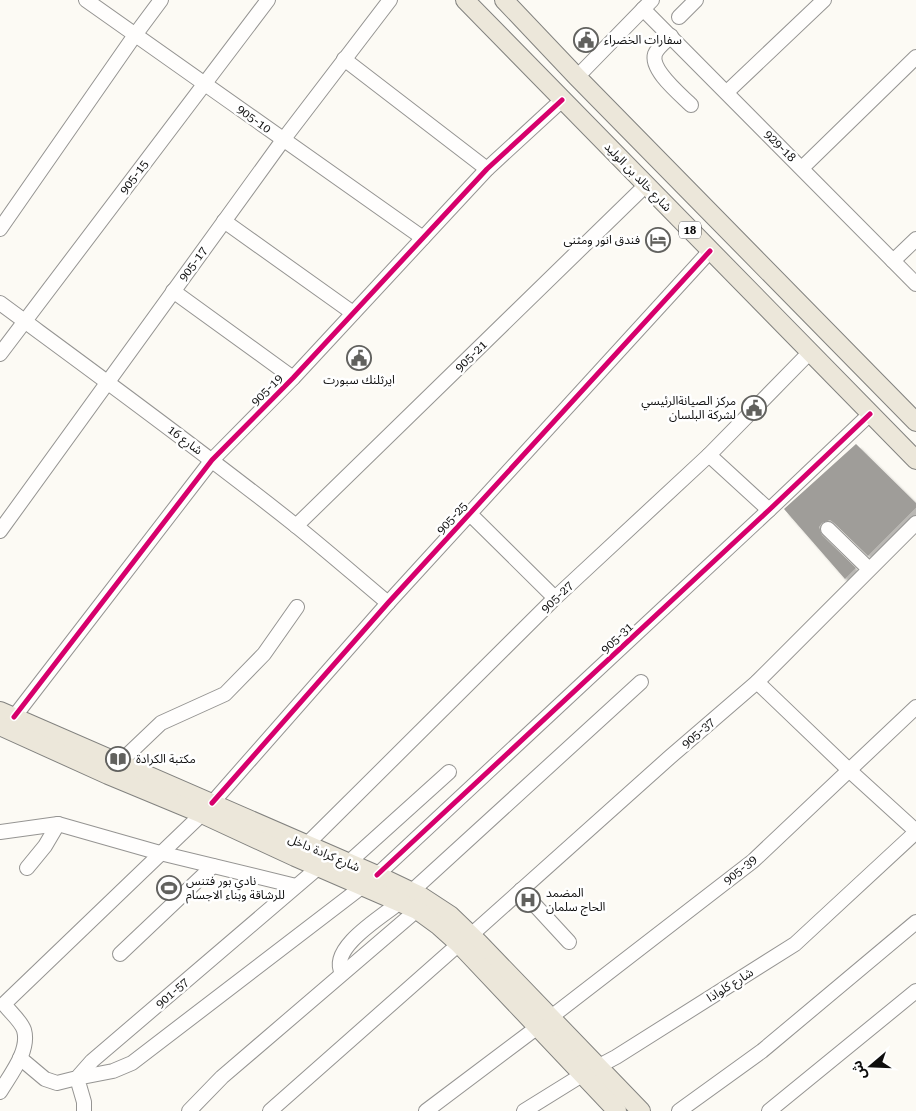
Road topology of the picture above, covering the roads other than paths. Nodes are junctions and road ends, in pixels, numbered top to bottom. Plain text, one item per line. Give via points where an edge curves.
1 (86, 0) edge
2 (161, 0) edge
3 (268, 0) edge
4 (390, 0) edge
5 (465, 0) edge
6 (504, 0) edge
7 (696, 0) edge
8 (824, 0) edge
9 (648, 4) edge
10 (679, 17) dead end
11 (135, 35) junction
12 (671, 36) junction
13 (916, 57) edge
14 (344, 59) junction
15 (577, 77) junction
16 (205, 84) junction
17 (727, 92) junction
18 (562, 100) junction
19 (691, 104) dead end
20 (283, 140) junction
21 (802, 168) junction
22 (487, 170) junction
23 (646, 185) junction
24 (224, 221) junction
25 (0, 229) edge
26 (423, 238) junction
27 (916, 239) edge
28 (710, 250) junction
29 (893, 261) junction
30 (916, 284) edge
31 (173, 291) junction
32 (0, 303) edge
33 (353, 313) junction
34 (24, 321) junction
35 (810, 352) junction
36 (0, 354) edge
37 (293, 378) junction
38 (108, 381) junction
39 (870, 414) junction
40 (916, 422) edge
41 (708, 455) junction
42 (212, 460) junction
43 (916, 460) edge
44 (769, 510) junction
45 (470, 514) junction
46 (916, 523) edge
47 (296, 526) junction
48 (828, 529) dead end
49 (0, 531) edge
50 (869, 569) junction
51 (555, 598) junction
52 (388, 603) junction
53 (297, 607) dead end
54 (641, 682) dead end
55 (757, 682) junction
56 (916, 708) edge
57 (4, 724) edge
58 (119, 763) junction
59 (449, 772) dead end
60 (850, 772) junction
61 (207, 809) junction
62 (58, 824) junction
63 (0, 832) edge
64 (916, 832) edge
65 (306, 845) junction
66 (160, 853) junction
67 (348, 863) junction
68 (213, 866) junction
69 (319, 867) junction
70 (27, 868) dead end
71 (370, 881) junction
72 (296, 886) junction
73 (521, 890) junction
74 (405, 897) junction
75 (417, 910) junction
76 (916, 922) edge
77 (465, 940) junction
78 (568, 942) dead end
79 (120, 954) dead end
80 (342, 973) junction
81 (916, 991) edge
82 (2, 1005) edge
83 (545, 1022) junction
84 (20, 1058) junction
85 (598, 1066) junction
86 (582, 1075) junction
87 (77, 1078) junction
88 (0, 1092) edge
89 (612, 1109) edge
90 (84, 1111) edge
91 (189, 1111) edge
92 (270, 1111) edge
93 (426, 1111) edge
94 (524, 1111) edge
95 (641, 1111) edge
96 (679, 1111) edge
97 (768, 1111) edge

1 - 11 street, 905-10
2 - 11 street
3 - 16 street, 905-15
4 - 14 street, 905-17
5 - 18 main road, شارع خالد بن الوليد / 18
6 - 15 main road, 18
7 - 10 street
8 - 17 street
9 - 12 street, 929-18
9 - 15 street
11 - 16 street, 905-10
11 - 25 street
12 - 17 street, 929-18
12 - 19 street via 656,53 656,69
13 - 21 street
14 - 20 street, 905-17
14 - 22 street
15 - 40 main road, 18
16 - 20 street, 905-10
16 - 34 street, 905-15
17 - 21 street, 929-18
18 - 22 street, 905-19
18 - 23 main road, شارع خالد بن الوليد / 18
20 - 24 street, 905-17
20 - 26 street, 905-10
21 - 29 street, 929-18
22 - 26 street, 905-19
23 - 28 main road, شارع خالد بن الوليد / 18
23 - 47 street, 905-21
24 - 31 street, 905-17
24 - 33 street
26 - 33 street, 905-19
27 - 29 street
28 - 35 main road, شارع خالد بن الوليد / 18
28 - 45 street, 905-25
29 - 30 street, 929-18
31 - 37 street
31 - 38 street, 905-17
32 - 34 street, شارع 16
33 - 37 street, 905-19
34 - 36 street, 905-15
34 - 38 street, شارع 16
35 - 39 main road, شارع خالد بن الوليد / 18
35 - 41 street, 905-27
37 - 42 street, 905-19
38 - 42 street, شارع 16
38 - 49 street, 905-17
39 - 43 main road, شارع خالد بن الوليد / 18
39 - 44 street, 905-31
41 - 44 street
41 - 51 street, 905-27
42 - 47 street, شارع 16
42 - 57 street, 905-19
44 - 71 street, 905-31
45 - 51 street
45 - 52 street, 905-25
46 - 50 street, 905-37
47 - 52 street, شارع 16
48 - 50 street
50 - 55 street, 905-37
51 - 65 street, 905-27
52 - 61 street, 905-25
53 - 58 street via 264,654 225,694 161,723
54 - 74 street
55 - 60 street
55 - 73 street, 905-37
56 - 60 street, 905-39
57 - 58 main road, شارع كرادة داخل
57 - 61 main road, شارع كرادة داخل via 108,775
58 - 61 main road, شارع كرادة داخل
59 - 67 street
60 - 64 street
60 - 83 street, 905-39 via 753,861
61 - 65 main road, شارع كرادة داخل
61 - 66 street, 905-25
61 - 69 main road, شارع كرادة داخل
62 - 63 street
62 - 66 street
62 - 70 street
64 - 85 street, شارع كلواذا via 795,944
65 - 67 main road, شارع كرادة داخل
66 - 68 street
66 - 82 street, 905-25
67 - 71 main road, شارع كرادة داخل
68 - 72 street
68 - 79 street
69 - 71 main road, شارع كرادة داخل
69 - 72 street, 901-57
71 - 74 main road, شارع كرادة داخل
71 - 87 street, 905-31 via 132,1063 114,1071
72 - 87 street, 901-57 via 92,1061
73 - 77 street, 905-37
73 - 78 street
74 - 75 main road, شارع كرادة داخل
74 - 77 main road, شارع كرادة داخل via 450,915
74 - 80 street via 350,941 340,959
75 - 77 main road, شارع كرادة داخل
75 - 80 street
76 - 96 street via 762,1051
77 - 83 main road, شارع كرادة داخل
77 - 92 street, 905-37
80 - 91 street via 222,1077
81 - 97 street
82 - 84 street via 24,1029
83 - 85 main road, شارع كرادة داخل
83 - 86 main road, شارع كرادة داخل
83 - 93 street, 905-39
84 - 87 street via 45,1079 58,1083
84 - 88 street
85 - 86 street, شارع كلواذا
85 - 95 main road, شارع كرادة داخل
86 - 89 main road, شارع كرادة داخل
86 - 94 street, شارع كلواذا
87 - 90 street

